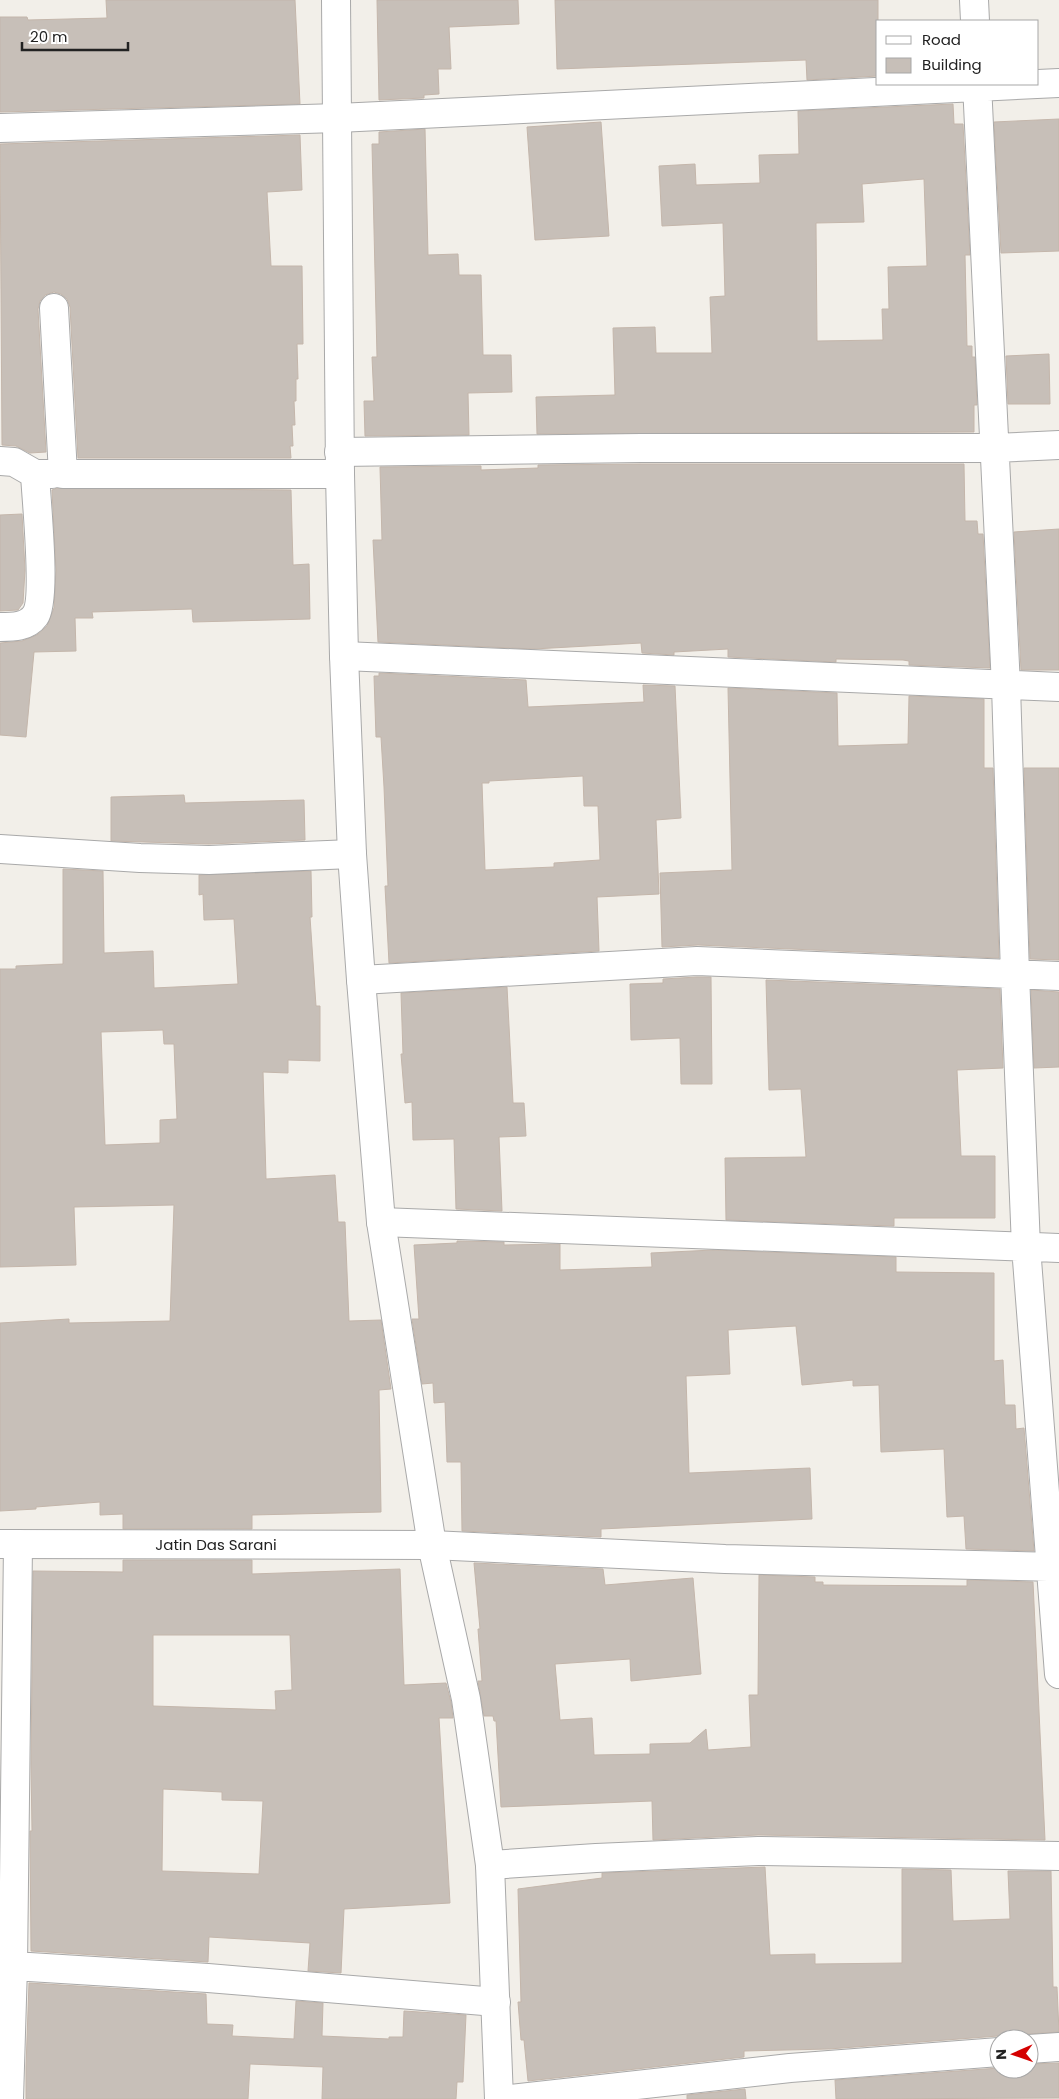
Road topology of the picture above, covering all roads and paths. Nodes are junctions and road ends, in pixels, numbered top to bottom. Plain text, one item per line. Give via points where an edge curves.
1 (336, 0) edge
2 (974, 0) edge
3 (975, 20) edge
4 (1059, 83) edge
5 (1039, 84) edge
6 (1004, 85) edge
7 (977, 86) edge
8 (338, 118) junction
9 (0, 128) edge
10 (54, 308) dead end
11 (1059, 445) edge
12 (994, 448) junction
13 (0, 461) edge
14 (340, 463) junction
15 (35, 474) junction
16 (64, 474) junction
17 (0, 628) edge
18 (344, 656) junction
19 (1006, 686) junction
20 (1059, 687) edge
21 (0, 849) edge
22 (352, 854) junction
23 (1014, 974) junction
24 (1059, 976) edge
25 (361, 980) junction
26 (381, 1222) junction
27 (1026, 1247) junction
28 (1059, 1248) edge
29 (9, 1544) edge
30 (432, 1545) junction
31 (1054, 1567) edge
32 (1059, 1674) edge
33 (1059, 1856) edge
34 (490, 1865) junction
35 (14, 1966) junction
36 (496, 2002) junction
37 (1059, 2047) edge
38 (1039, 2048) edge
39 (989, 2053) edge
40 (9, 2099) edge
41 (498, 2099) edge
42 (511, 2099) edge

1 - 8 street
2 - 3 street
4 - 5 street
6 - 7 street
7 - 8 street
7 - 12 street
8 - 9 street
8 - 14 street
10 - 16 street
11 - 12 street
12 - 14 street via 642,448
12 - 19 street
13 - 15 street via 14,462
14 - 16 street
14 - 18 street
15 - 16 street
15 - 17 street via 39,607 28,622
18 - 19 street
18 - 22 street
19 - 20 street
19 - 23 street
21 - 22 street via 209,860
22 - 25 street
23 - 24 street
23 - 25 street via 697,961
23 - 27 street
25 - 26 street
26 - 27 street
26 - 30 street
27 - 28 street
27 - 31 street
29 - 30 street, Jatin Das Sarani
29 - 35 street
30 - 31 street, Jatin Das Sarani via 725,1559
30 - 34 street via 466,1699
31 - 32 street
33 - 34 street via 758,1851
34 - 36 street
35 - 36 street
35 - 40 street
36 - 41 street
37 - 38 street
39 - 42 street via 790,2068

